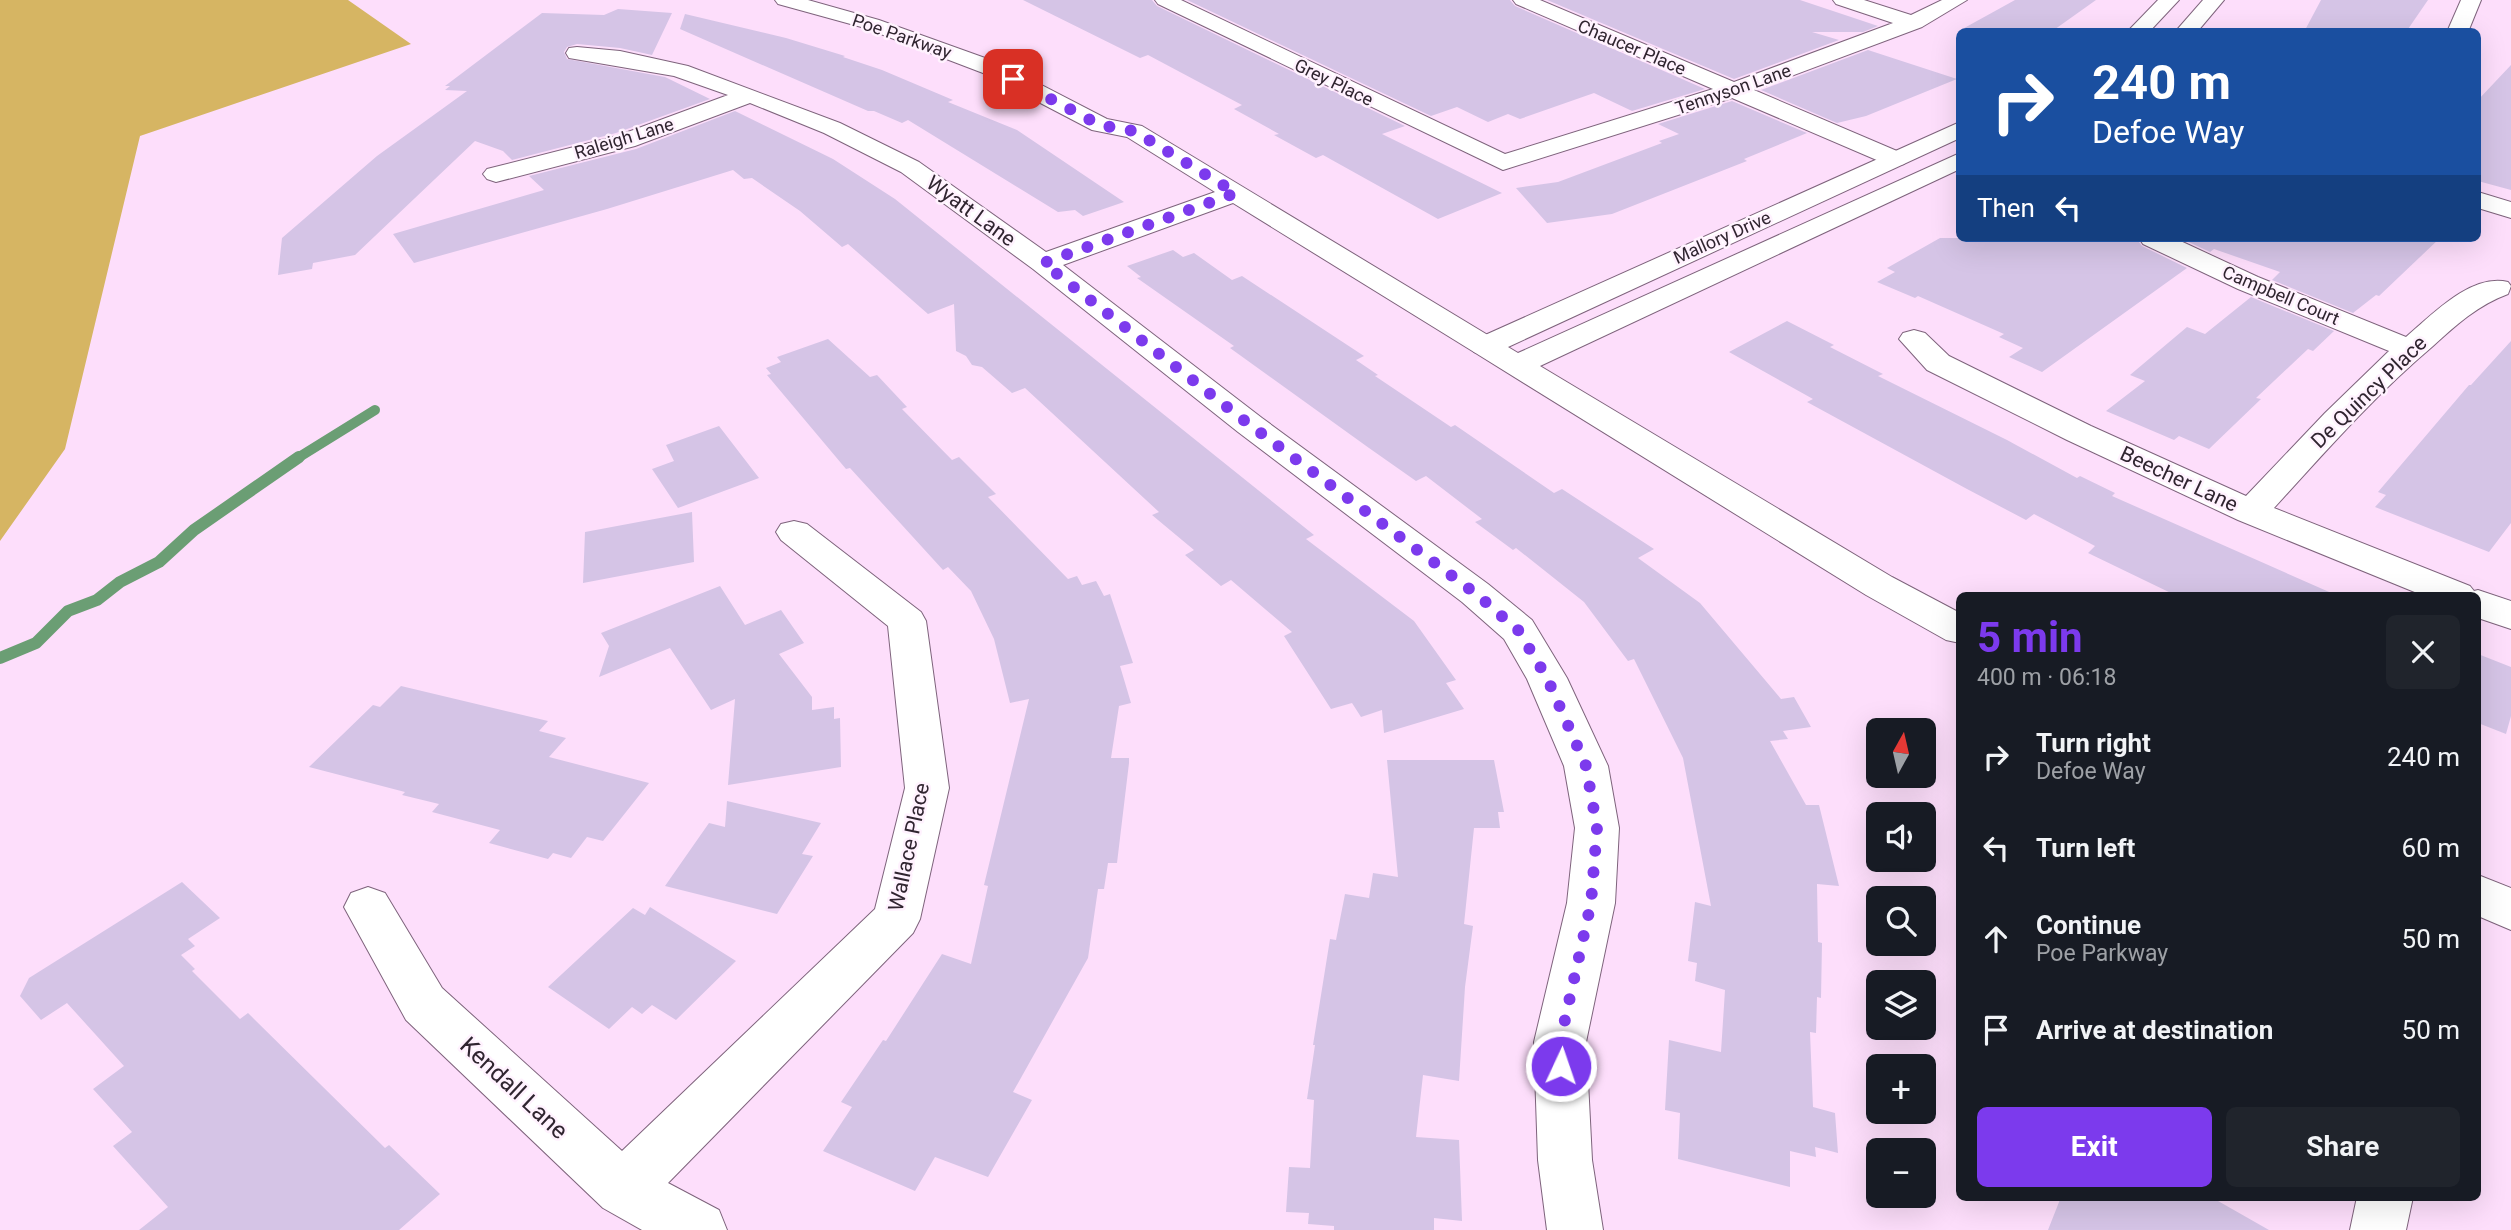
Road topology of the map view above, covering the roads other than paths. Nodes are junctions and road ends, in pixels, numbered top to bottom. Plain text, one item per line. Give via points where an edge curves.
1 (785, 0) edge
2 (841, 0) edge
3 (1165, 0) edge
4 (1523, 0) edge
5 (1843, 0) edge
6 (1957, 0) edge
7 (2169, 0) edge
8 (2214, 0) edge
9 (2471, 0) edge
10 (1915, 23) junction
11 (2141, 28) edge
12 (2189, 28) edge
13 (2459, 28) edge
14 (577, 53) dead end
15 (1023, 61) dead end
16 (1734, 90) junction
17 (750, 95) junction
18 (1118, 107) dead end
19 (1134, 131) junction
20 (1956, 132) edge
21 (1895, 159) junction
22 (1956, 162) edge
23 (1503, 163) joint
24 (496, 174) dead end
25 (1236, 193) junction
26 (2481, 201) edge
27 (2511, 210) edge
28 (2162, 242) edge
29 (1043, 263) junction
30 (2498, 288) dead end
31 (1914, 339) dead end
32 (1485, 346) junction
33 (2410, 349) junction
34 (1517, 365) junction
35 (2251, 512) junction
36 (794, 532) dead end
37 (2450, 592) edge
38 (2481, 604) edge
39 (2511, 616) edge
40 (1956, 628) edge
41 (2481, 895) edge
42 (368, 907) dead end
43 (2511, 910) edge
44 (623, 1189) junction
45 (2384, 1201) edge
46 (699, 1230) edge
47 (1575, 1230) edge
48 (2378, 1230) edge

1 - 19 street, Poe Parkway via 872,24 991,68 1100,125
2 - 15 street, Poe Parkway via 905,16
3 - 23 street, Grey Place
4 - 16 street, Chaucer Place
5 - 10 street
6 - 10 street, Tennyson Lane
7 - 11 street
8 - 12 street
9 - 13 street
10 - 16 street, Tennyson Lane
14 - 17 street, Wyatt Lane via 680,71
16 - 21 street, Chaucer Place
16 - 23 street, Tennyson Lane
17 - 24 street, Raleigh Lane via 626,141
17 - 29 street, Wyatt Lane via 832,128 910,167
18 - 19 street via 1137,118
19 - 25 street
20 - 21 street, Mallory Drive
21 - 32 street, Mallory Drive
22 - 34 street
25 - 29 street
25 - 32 street
26 - 27 street
28 - 33 street, Campbell Court
29 - 47 street, Wyatt Lane via 1475,593 1518,630 1547,678 1586,766 1597,828 1591,903 1560,1042 1565,1160
30 - 33 street, De Quincy Place via 2475,295
31 - 35 street, Beecher Lane via 1938,363
32 - 34 street
33 - 35 street, De Quincy Place via 2348,407
34 - 40 street
35 - 37 street, Beecher Lane
36 - 44 street, Wallace Place via 907,621 927,788 896,919
38 - 39 street
41 - 43 street
42 - 44 street, Kendall Lane via 424,1004
44 - 46 street, Kendall Lane
45 - 48 street

